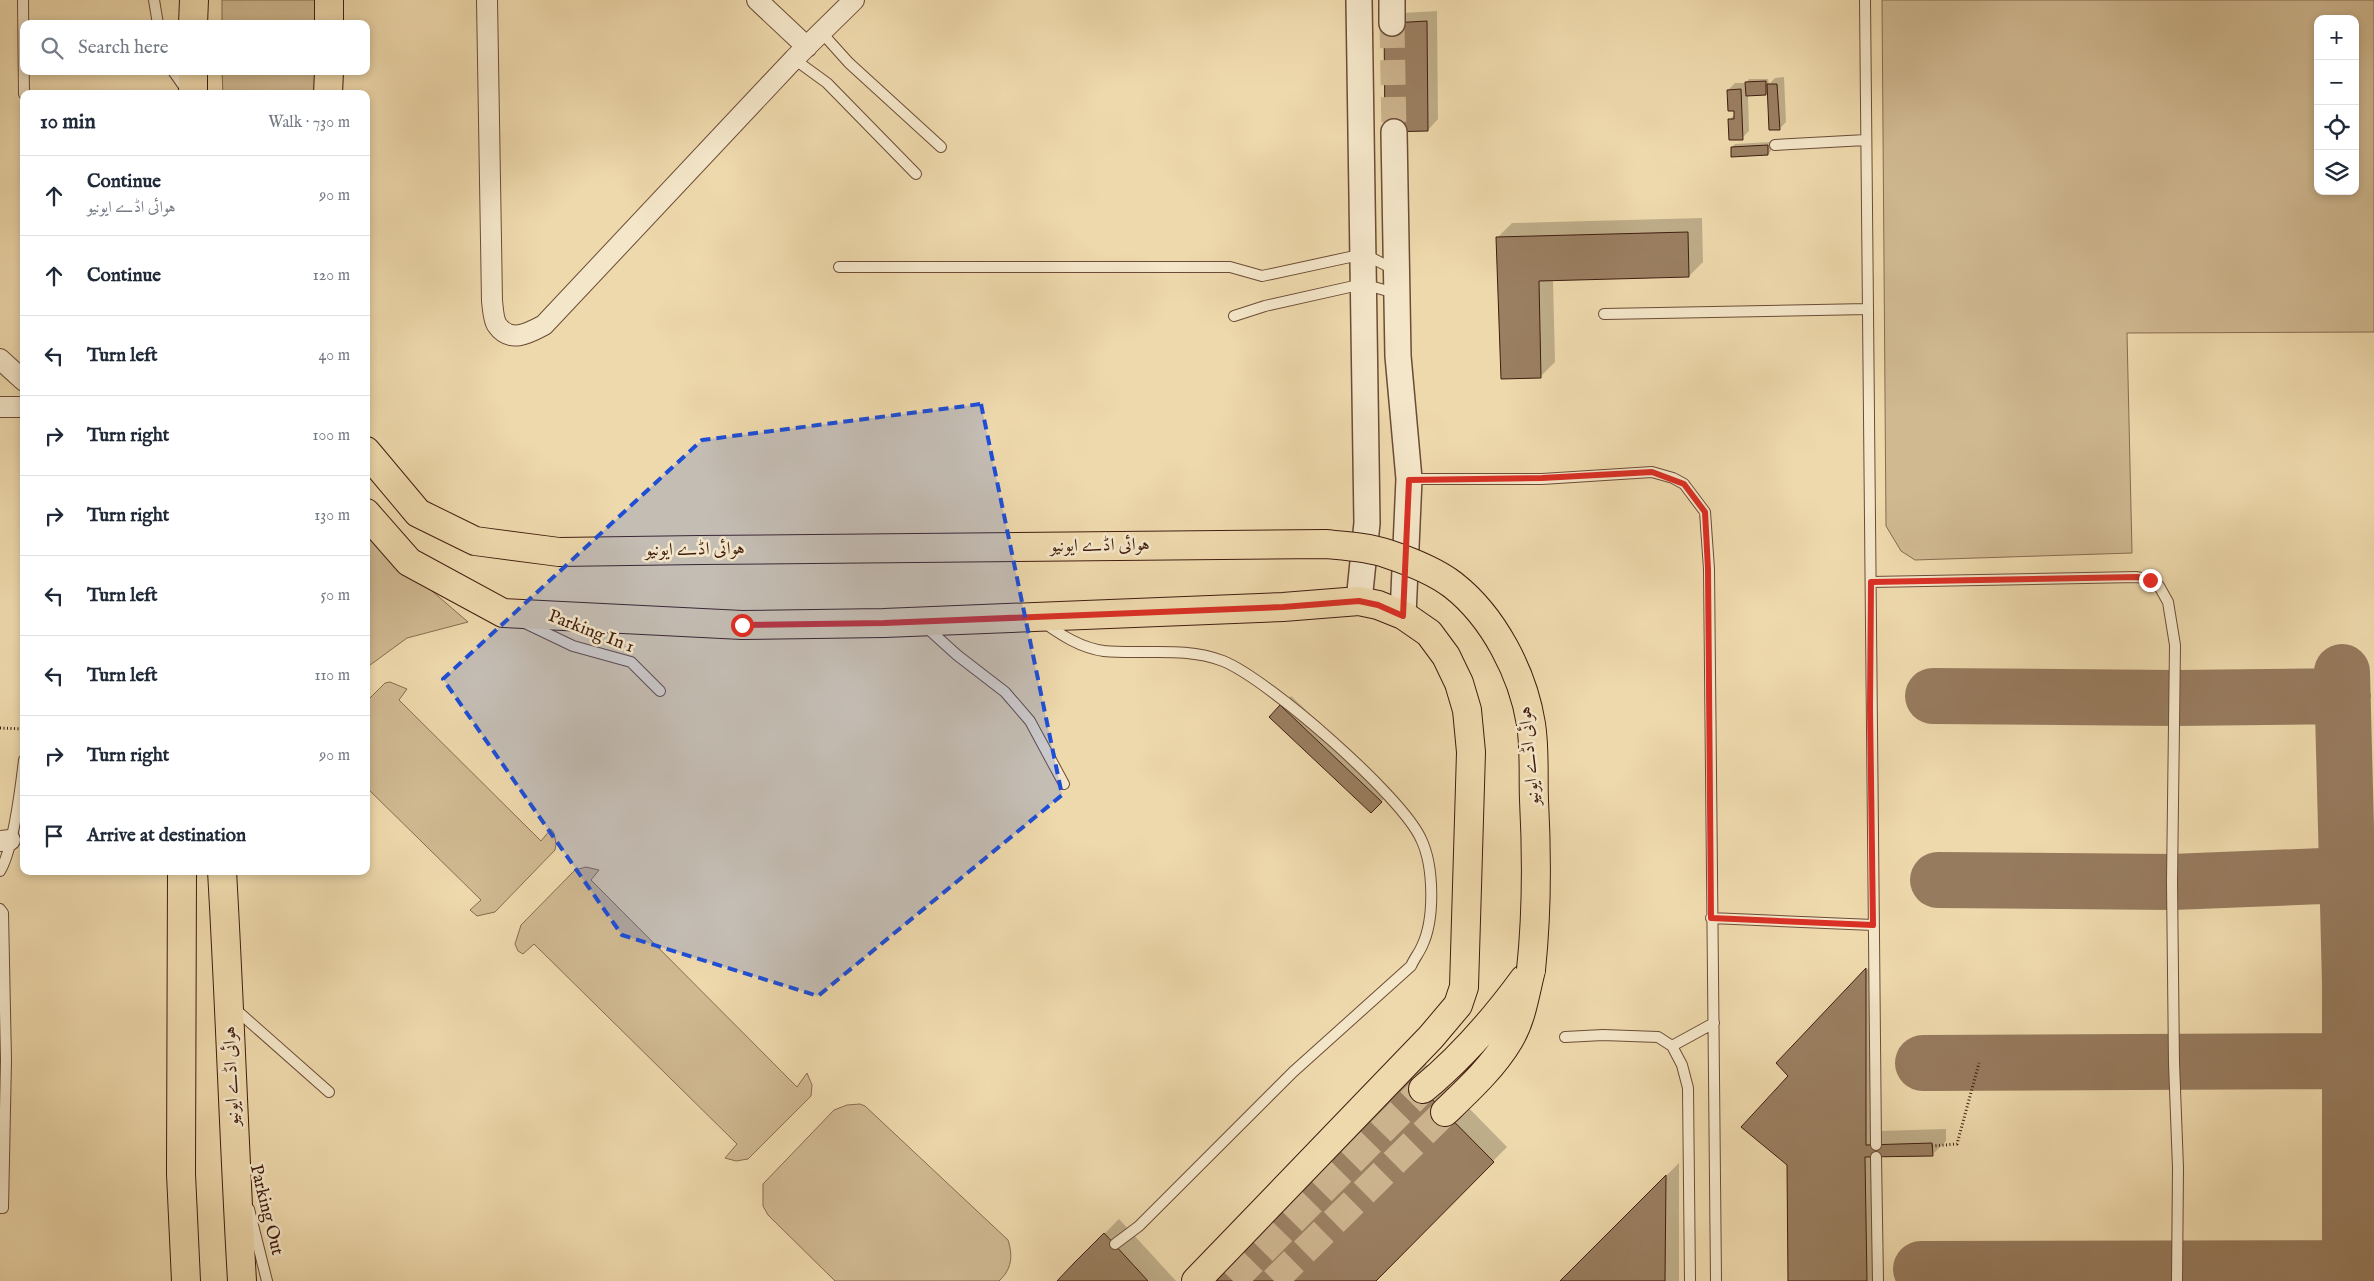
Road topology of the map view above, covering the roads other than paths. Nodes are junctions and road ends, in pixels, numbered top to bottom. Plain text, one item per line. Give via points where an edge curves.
1 (23, 0) edge
2 (154, 0) edge
3 (194, 0) edge
4 (329, 0) edge
5 (487, 0) edge
6 (757, 0) edge
7 (854, 0) edge
8 (1359, 0) edge
9 (1864, 0) edge
10 (23, 20) edge
11 (157, 20) edge
12 (193, 20) edge
13 (329, 20) edge
14 (822, 33) junction
15 (801, 53) junction
16 (24, 75) edge
17 (176, 75) edge
18 (193, 75) edge
19 (329, 75) edge
20 (24, 90) edge
21 (186, 90) edge
22 (193, 90) edge
23 (328, 90) edge
24 (1394, 132) tunnel mouth
25 (1866, 140) junction
26 (1775, 146) dead end
27 (941, 147) dead end
28 (1360, 157) junction
29 (1394, 158) junction
30 (916, 174) dead end
31 (1364, 254) junction
32 (839, 267) dead end
33 (1396, 282) junction
34 (1363, 284) junction
35 (1868, 309) junction
36 (1604, 314) dead end
37 (1234, 316) dead end
38 (0, 359) edge
39 (20, 377) edge
40 (0, 407) edge
41 (20, 407) edge
42 (370, 457) edge
43 (1409, 480) junction
44 (370, 518) edge
45 (1871, 582) junction
46 (1359, 601) junction
47 (503, 613) junction
48 (1403, 616) junction
49 (1035, 617) junction
50 (920, 622) junction
51 (660, 691) dead end
52 (1064, 784) dead end
53 (20, 789) edge
54 (5, 840) edge
55 (0, 870) edge
56 (182, 875) edge
57 (222, 875) edge
58 (0, 909) edge
59 (1711, 918) junction
60 (1873, 925) junction
61 (1531, 970) junction
62 (230, 1005) junction
63 (1714, 1023) junction
64 (1565, 1037) dead end
65 (1672, 1046) junction
66 (1423, 1089) tunnel mouth
67 (329, 1092) dead end
68 (1445, 1112) tunnel mouth
69 (1876, 1145) dead end
70 (234, 1147) junction
71 (2, 1148) edge
72 (1876, 1157) dead end
73 (0, 1208) edge
74 (1114, 1244) dead end
75 (186, 1281) edge
76 (242, 1281) edge
77 (267, 1281) edge
78 (1196, 1281) edge
79 (1690, 1281) edge
80 (1716, 1281) edge
81 (1878, 1281) edge
82 (2177, 1281) edge

1 - 10 lane
2 - 11 lane
3 - 12 main road
4 - 13 main road
5 - 15 street via 492,301 496,324 508,335 524,336 544,325
6 - 15 street
7 - 14 street
8 - 28 street
9 - 25 lane
14 - 15 street
14 - 27 lane via 849,63
15 - 30 lane
16 - 20 lane
17 - 21 lane
18 - 22 main road
19 - 23 main road
24 - 29 street
25 - 26 lane
25 - 35 lane
28 - 29 street
28 - 31 street
29 - 33 street
31 - 32 lane via 1262,276 1230,267
31 - 33 lane
31 - 34 street
33 - 34 lane
33 - 43 street via 1398,356
34 - 37 lane
34 - 46 street via 1367,523
35 - 36 lane
35 - 45 lane
38 - 39 street
40 - 41 street
42 - 61 main road, ہوائی اڈے ایونیو, bridge via 418,513 474,541 559,552 1325,544 1388,554 1423,569 1453,585 1478,611 1494,632 1524,693 1531,726 1535,828 1536,917
43 - 48 street
43 - 59 lane via 1652,472 1684,484 1694,496 1705,512 1708,569
44 - 47 main road via 409,562
45 - 60 lane
45 - 82 lane via 2137,577 2159,586 2168,602 2175,645 2172,882
46 - 48 main road
46 - 49 main road
47 - 50 main road via 742,625
47 - 51 lane, Parking In 1 via 573,646 631,662
48 - 78 main road via 1429,632 1446,656 1467,710 1471,752 1464,987 1458,1005 1431,1037
49 - 50 main road
49 - 74 lane via 1068,639 1102,650 1198,654 1224,662 1258,682 1317,729 1390,797 1413,823 1428,861 1429,923 1411,966 1292,1072 1139,1226
50 - 52 lane via 1005,692 1030,721
53 - 54 lane
54 - 55 lane
56 - 75 main road via 181,1174
57 - 62 main road, ہوائی اڈے ایونیو
58 - 71 lane via 3,912 6,1060
59 - 60 lane
59 - 63 lane
60 - 69 lane
61 - 66 main road via 1480,1034
61 - 68 main road, ہوائی اڈے ایونیو via 1520,1015 1510,1039 1494,1061
62 - 67 lane
62 - 70 main road, ہوائی اڈے ایونیو
63 - 65 lane
63 - 80 lane
64 - 65 lane via 1658,1037
65 - 79 lane via 1682,1065 1688,1088
70 - 76 main road, ہوائی اڈے ایونیو
70 - 77 lane, Parking Out
71 - 73 lane via 3,1208
72 - 81 lane

